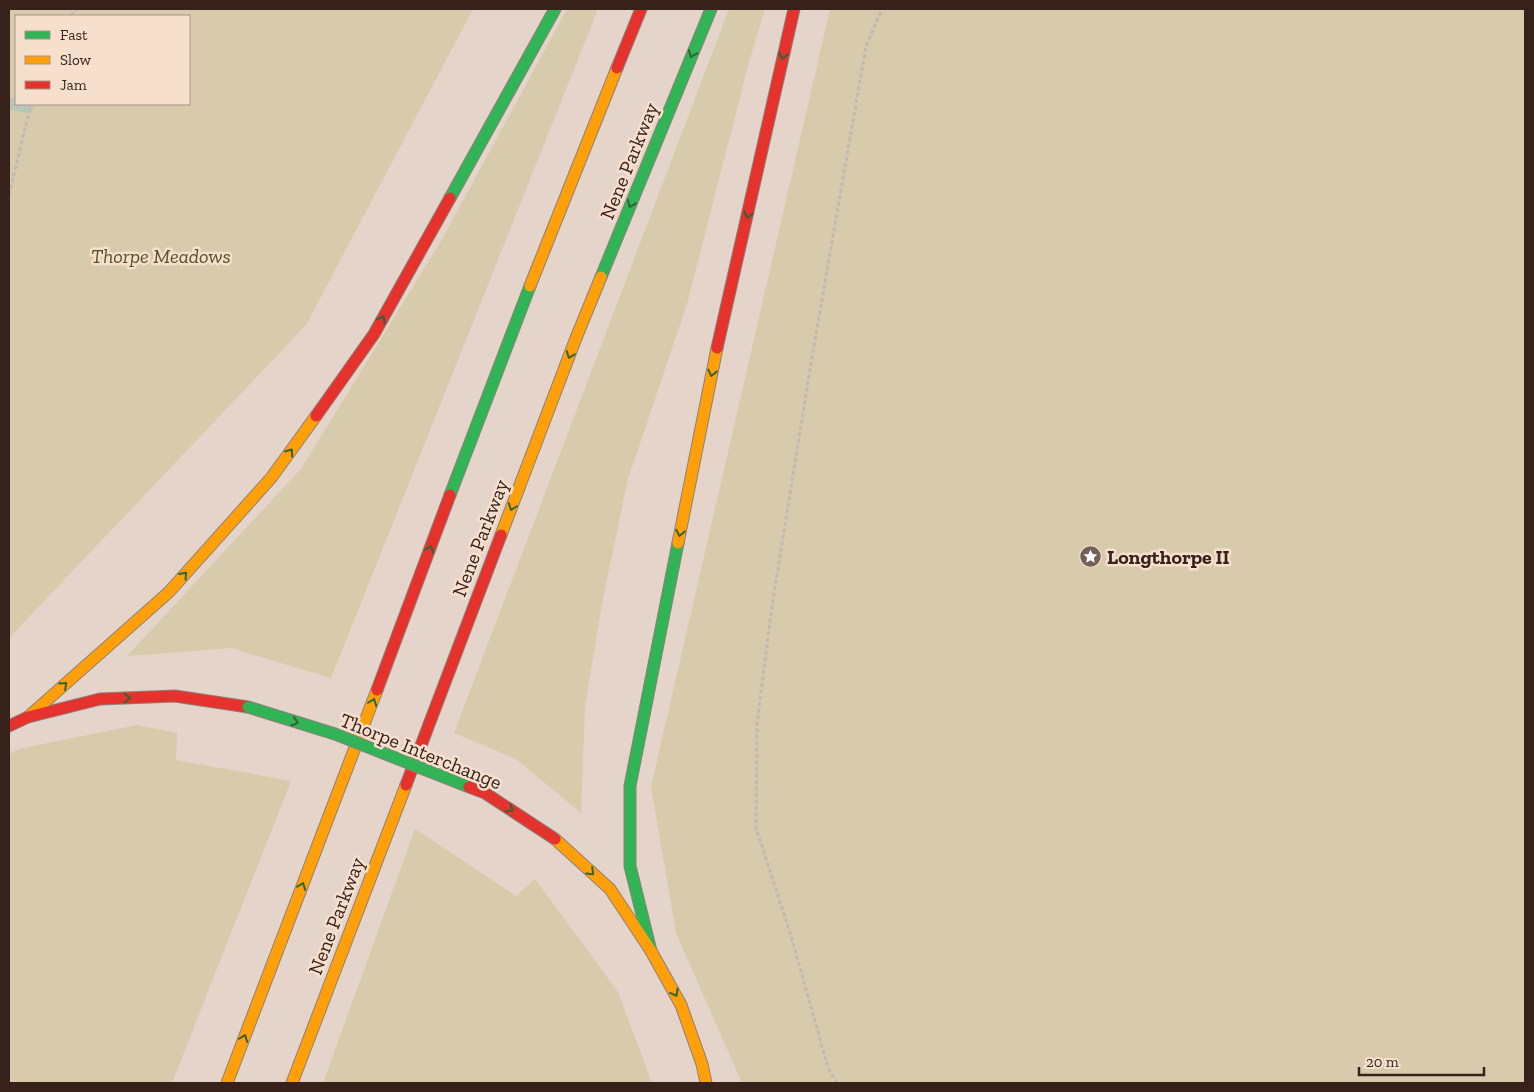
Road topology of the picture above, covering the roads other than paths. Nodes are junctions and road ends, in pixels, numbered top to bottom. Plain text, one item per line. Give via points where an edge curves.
1 (555, 9) edge
2 (640, 9) edge
3 (711, 9) edge
4 (794, 9) edge
5 (28, 718) junction
6 (9, 726) edge
7 (651, 951) junction
8 (227, 1083) edge
9 (292, 1083) edge
10 (706, 1083) edge

5 -> 1 main road via 169,592 272,478 374,334
8 -> 2 main road via 518,315
3 -> 9 main road, Nene Parkway via 576,338
4 -> 7 main road via 708,389 630,786 630,866
5 - 6 main road, Thorpe Interchange
5 -> 7 main road, Thorpe Interchange, bridge via 100,699 175,696 248,708 335,734 485,793 555,839 610,890
7 -> 10 main road, Thorpe Interchange via 681,1005

